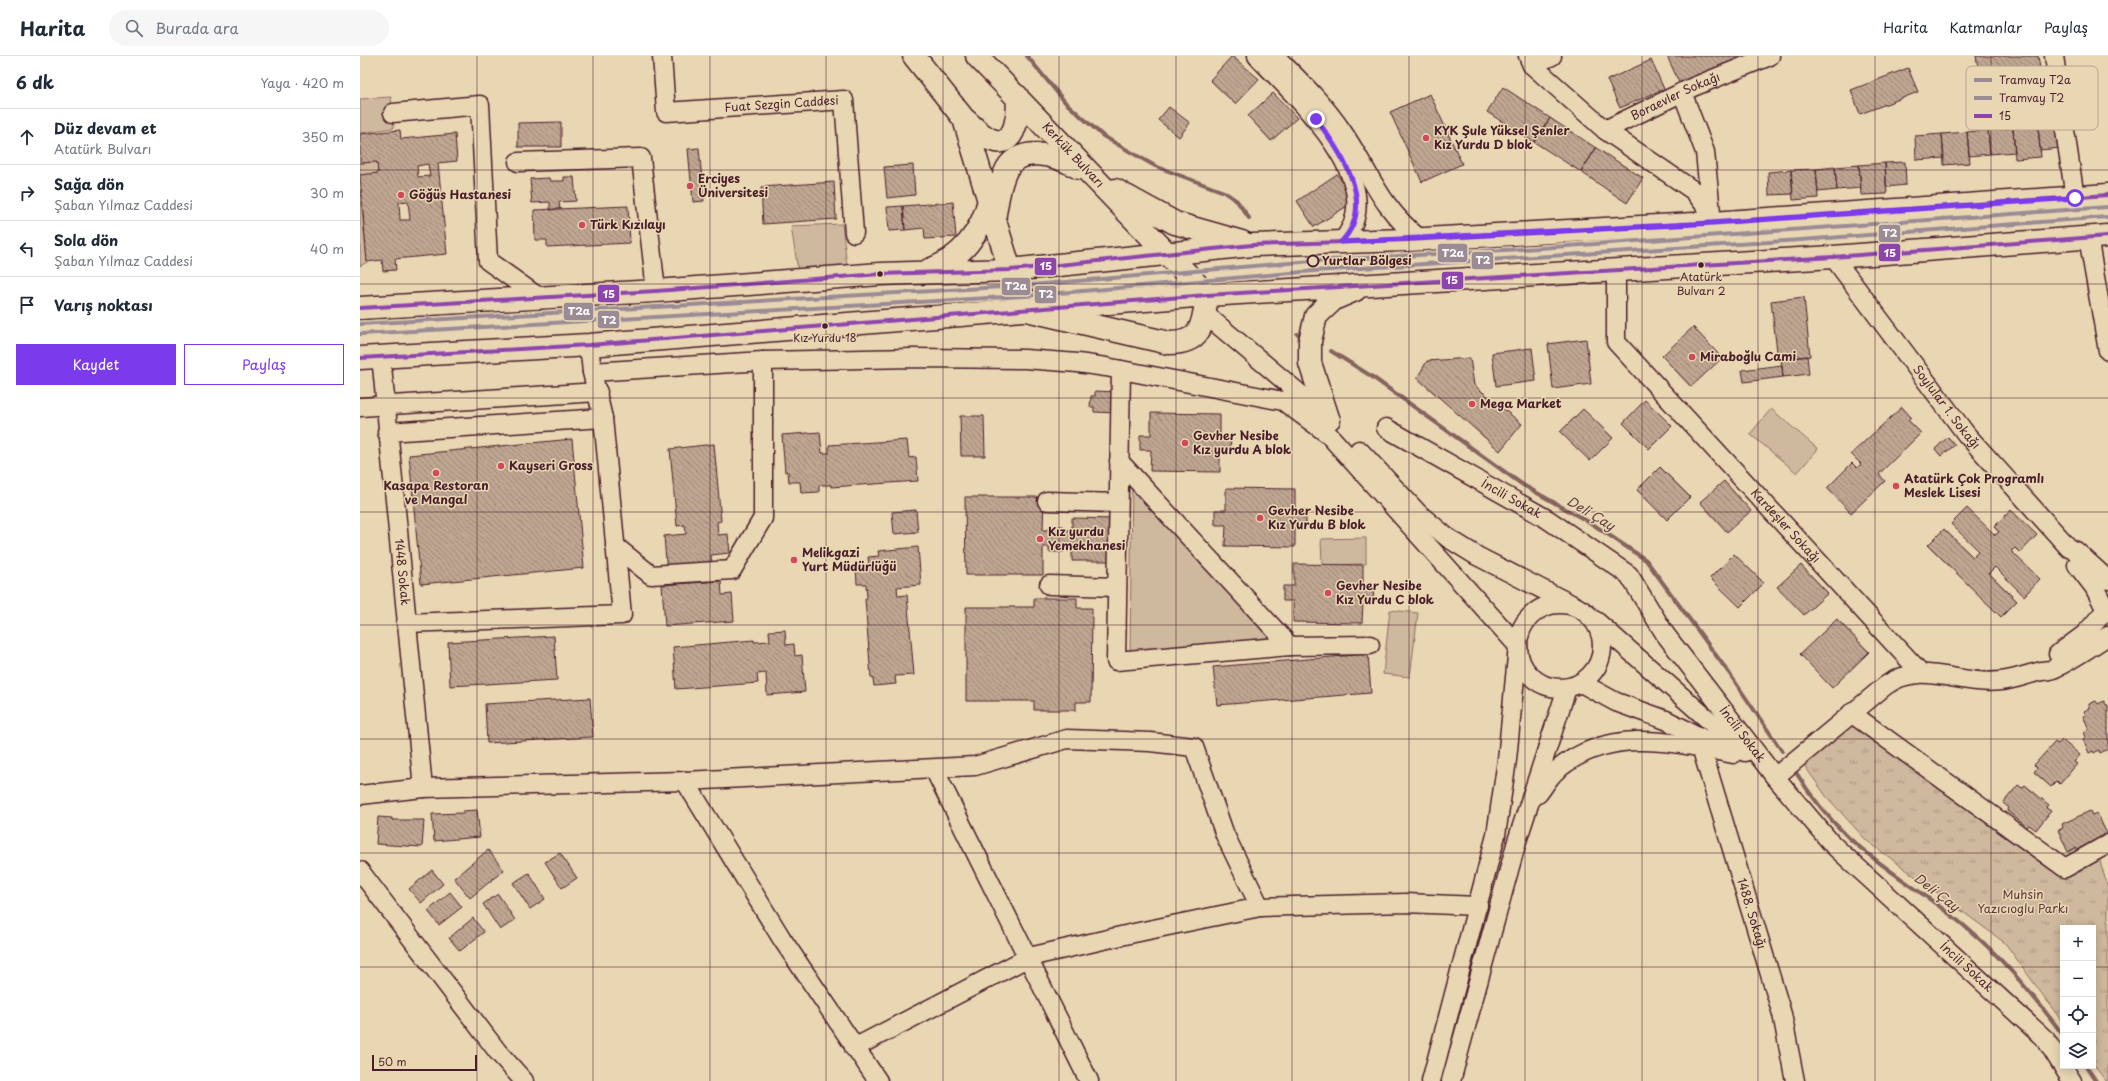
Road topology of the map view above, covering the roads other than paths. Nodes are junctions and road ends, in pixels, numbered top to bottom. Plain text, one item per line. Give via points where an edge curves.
1 (662, 56) edge
2 (914, 56) edge
3 (977, 56) edge
4 (1257, 56) edge
5 (1275, 56) edge
6 (1552, 56) edge
7 (1770, 56) edge
8 (2054, 56) edge
9 (1530, 61) edge
10 (2055, 66) edge
11 (1682, 92) junction
12 (1017, 96) junction
13 (392, 113) dead end
14 (964, 118) junction
15 (1605, 130) junction
16 (2065, 130) edge
17 (518, 162) dead end
18 (1096, 180) junction
19 (2108, 195) edge
20 (2075, 198) junction
21 (992, 208) junction
22 (1712, 223) junction
23 (854, 234) dead end
24 (2098, 236) edge
25 (1420, 239) junction
26 (1341, 242) junction
27 (1252, 245) junction
28 (1168, 254) junction
29 (1834, 257) junction
30 (1010, 270) junction
31 (1616, 270) junction
32 (921, 272) junction
33 (1363, 286) junction
34 (656, 291) junction
35 (540, 298) junction
36 (1206, 305) junction
37 (360, 308) edge
38 (1031, 311) junction
39 (589, 345) junction
40 (2108, 351) edge
41 (370, 357) edge
42 (763, 361) junction
43 (1127, 371) junction
44 (592, 372) junction
45 (598, 392) junction
46 (385, 406) junction
47 (360, 407) edge
48 (603, 418) junction
49 (1328, 418) junction
50 (1386, 428) dead end
51 (387, 432) junction
52 (1119, 461) junction
53 (1047, 501) dead end
54 (1118, 503) junction
55 (615, 546) junction
56 (2069, 548) junction
57 (2108, 580) edge
58 (1049, 584) dead end
59 (1117, 587) junction
60 (2106, 609) edge
61 (1582, 611) junction
62 (406, 623) junction
63 (2108, 636) edge
64 (1370, 645) dead end
65 (1290, 646) junction
66 (1518, 646) junction
67 (2040, 671) junction
68 (1921, 673) junction
69 (1574, 686) junction
70 (1851, 713) junction
71 (1701, 747) junction
72 (1733, 754) junction
73 (934, 769) junction
74 (1774, 777) junction
75 (685, 781) junction
76 (423, 788) junction
77 (360, 795) edge
78 (1529, 806) junction
79 (2108, 844) edge
80 (361, 877) edge
81 (1478, 906) junction
82 (1260, 907) junction
83 (1029, 957) junction
84 (854, 1048) junction
85 (524, 1081) edge
86 (878, 1081) edge
87 (1089, 1081) edge
88 (1431, 1081) edge
89 (1451, 1081) edge
90 (1795, 1081) edge
91 (2072, 1081) edge

1 - 23 street, Fuat Sezgin Caddesi via 666,112 844,100
2 - 14 main road
3 - 12 main road, Kerkük Bulvarı
4 - 26 street via 1316,119 1336,148 1351,177 1358,200 1357,213 1353,227
5 - 25 street via 1307,87 1333,118 1387,206 1407,229
6 - 9 street
7 - 11 street, Boraevler Sokağı
8 - 10 street
9 - 15 street
11 - 15 street, Boraevler Sokağı
11 - 22 street via 1705,152
12 - 14 main road via 1015,128 1002,140 990,140
12 - 18 main road, Kerkük Bulvarı
13 - 35 street via 480,105 488,261
14 - 21 main road
15 - 22 street via 1694,191 1704,204
16 - 20 street
17 - 34 street via 641,158
18 - 21 main road via 1056,157 1037,154 1023,156 1012,163 1004,175
18 - 27 main road via 1175,223
18 - 28 main road, Kerkük Bulvarı
19 - 20 main road
20 - 22 main road
21 - 30 main road
21 - 32 main road via 967,245 946,262
22 - 25 main road
24 - 29 main road
24 - 40 street
25 - 26 main road
26 - 27 main road
27 - 28 main road
28 - 30 main road
28 - 36 main road, Kerkük Bulvarı
29 - 31 main road
29 - 56 street, Soylular 1. Sokağı via 1966,434
30 - 32 main road
30 - 38 main road
31 - 33 main road
31 - 68 street, Kardeşler Sokağı via 1616,342
32 - 34 main road
33 - 36 main road
33 - 49 main road via 1334,299 1316,316 1310,341 1310,363
34 - 35 main road
35 - 37 main road
36 - 38 main road via 1129,302
36 - 38 main road via 1204,323 1198,334 1185,341 1173,343
36 - 49 street
38 - 39 main road
39 - 41 main road
39 - 44 street
41 - 46 street, 1448 Sokak
42 - 43 street via 1025,359 1078,363
42 - 44 street
42 - 55 street via 763,518 732,570 651,575
43 - 52 street
43 - 66 street via 1283,401 1328,434
44 - 45 street
45 - 46 street
45 - 48 street
46 - 47 street
46 - 51 street, 1448 Sokak
48 - 51 street
48 - 55 street
49 - 61 street via 1418,513 1448,538
50 - 74 street, İncili Sokak via 1547,519 1629,574 1665,634
51 - 62 street, 1448 Sokak
52 - 54 street
52 - 65 street
53 - 54 street
54 - 59 street
55 - 62 street via 622,615
56 - 57 street, Soylular 1. Sokağı via 2076,551
56 - 60 street, Soylular 1. Sokağı via 2071,558 2094,587
58 - 59 street
59 - 65 street via 1116,661
60 - 67 street via 2085,634 2047,662
61 - 66 street via 1557,604 1538,610 1528,619 1521,632
61 - 69 street via 1599,631 1602,650 1599,663 1592,674
61 - 74 street
62 - 76 street, 1448 Sokak
63 - 67 street via 2052,670
64 - 65 street
66 - 69 street via 1520,660 1527,673 1538,682 1552,688
66 - 81 street via 1508,760 1498,820
67 - 68 street via 2012,679 1985,682
68 - 70 street via 1911,673 1893,680
69 - 72 street via 1666,720
69 - 78 street
70 - 74 street
70 - 79 street via 2065,868
71 - 72 street
71 - 78 street via 1638,740 1607,744 1579,756 1556,771
71 - 90 street, 1488. Sokağı via 1782,1014
72 - 74 street
73 - 75 street
73 - 82 street via 975,766 1067,739 1150,742 1194,747 1225,834
73 - 83 street
74 - 91 street, İncili Sokak via 1832,845 2046,1040
75 - 76 street
75 - 84 street via 782,940
76 - 77 street
78 - 89 street
80 - 85 street via 498,1052
81 - 82 street via 1405,903
81 - 88 street
82 - 83 street
83 - 84 street
83 - 87 street
84 - 86 street

